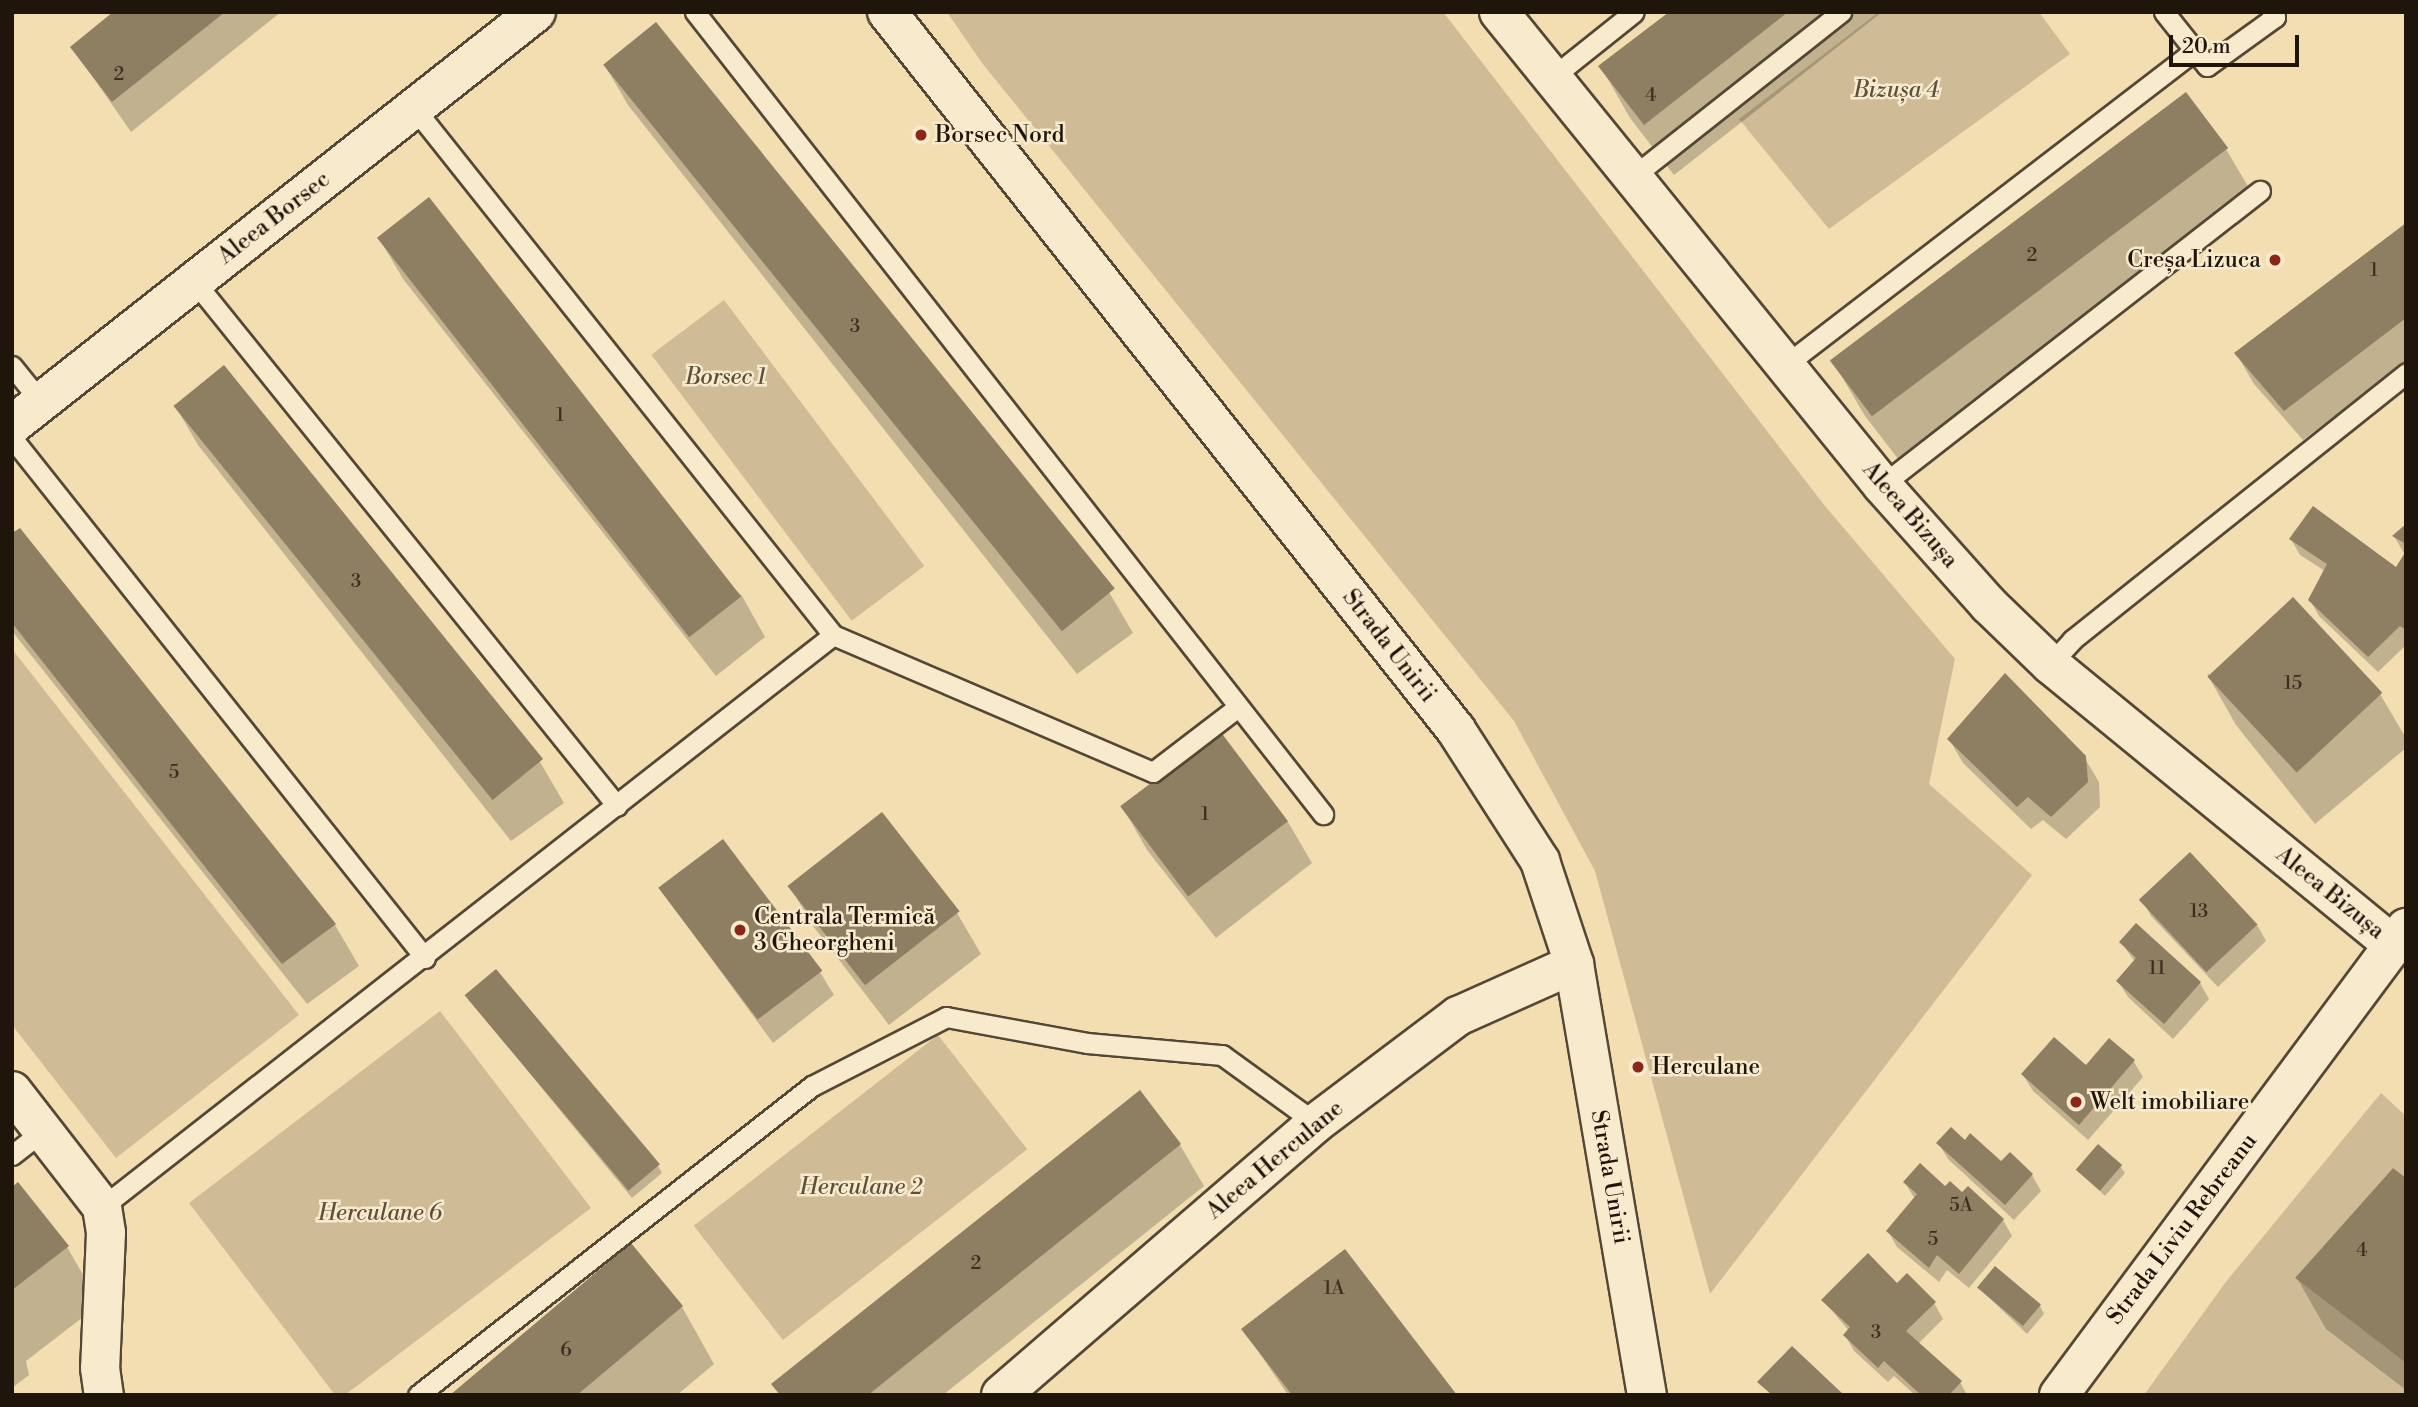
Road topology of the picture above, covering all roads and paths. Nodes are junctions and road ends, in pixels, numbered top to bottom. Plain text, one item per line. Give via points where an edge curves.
1 (536, 12) edge
2 (695, 12) edge
3 (887, 12) edge
4 (1499, 12) edge
5 (1634, 12) edge
6 (1841, 12) edge
7 (2164, 12) edge
8 (2272, 12) edge
9 (2194, 51) junction
10 (1550, 79) junction
11 (414, 108) junction
12 (1631, 178) junction
13 (2260, 191) dead end
14 (194, 281) junction
15 (12, 366) edge
16 (1784, 366) junction
17 (2406, 373) edge
18 (27, 414) edge
19 (12, 438) edge
20 (1882, 485) junction
21 (833, 635) junction
22 (2050, 664) junction
23 (1238, 707) junction
24 (617, 806) junction
25 (1323, 814) dead end
26 (2399, 937) edge
27 (425, 958) junction
28 (1574, 964) junction
29 (12, 1091) edge
30 (1316, 1123) junction
31 (44, 1130) junction
32 (12, 1155) edge
33 (102, 1207) junction
34 (104, 1395) edge
35 (418, 1395) edge
36 (1001, 1395) edge
37 (1647, 1395) edge
38 (2059, 1395) edge

1 - 11 street, Aleea Borsec
2 - 23 lane
3 - 28 street, Strada Unirii via 1456,730 1540,861
4 - 10 street, Aleea Bizușa
5 - 10 lane
6 - 12 lane
7 - 9 lane
8 - 9 lane via 2275,17 2207,66
9 - 16 lane
10 - 12 street, Aleea Bizușa
11 - 14 street, Aleea Borsec
11 - 21 lane
12 - 16 street, Aleea Bizușa
13 - 20 lane
14 - 18 street, Aleea Borsec
14 - 24 lane
15 - 18 lane
16 - 20 street, Aleea Bizușa
17 - 22 lane via 2072,640
19 - 27 lane
20 - 22 street, Aleea Bizușa via 1989,605
21 - 23 lane via 1153,772
21 - 24 lane
22 - 26 street, Aleea Bizușa
23 - 25 lane
24 - 27 lane
26 - 38 street, Strada Liviu Rebreanu
27 - 33 lane
28 - 30 street, Aleea Herculane via 1458,1016
28 - 37 street, Strada Unirii
29 - 31 street
30 - 35 lane via 1222,1055 1087,1043 946,1017 812,1086
30 - 36 street, Aleea Herculane
31 - 32 lane
31 - 33 street
33 - 34 street via 106,1233 100,1368

